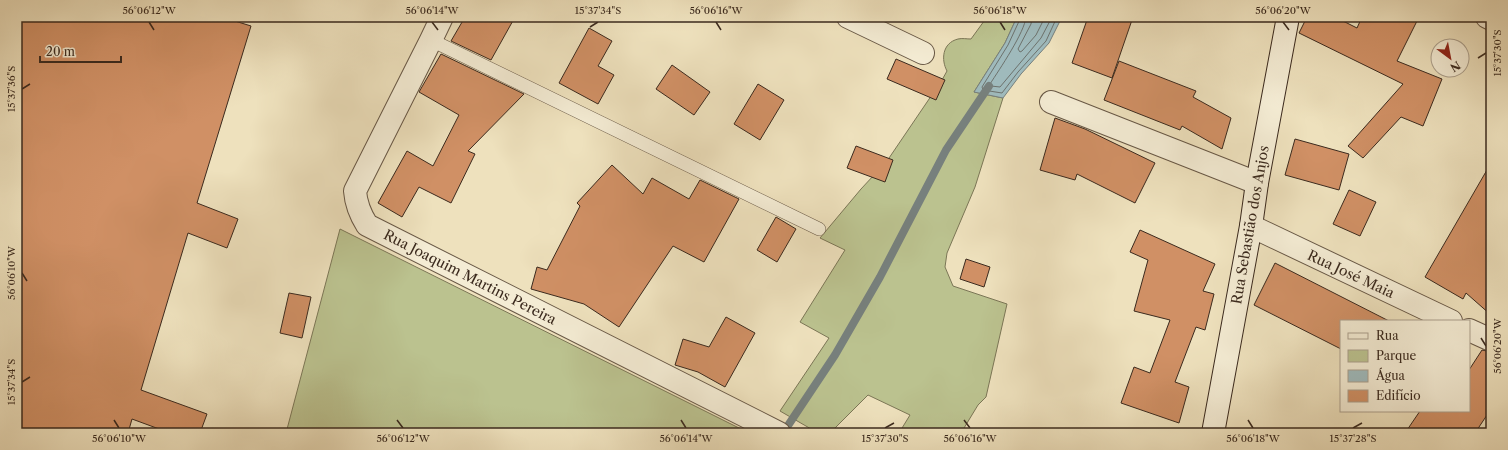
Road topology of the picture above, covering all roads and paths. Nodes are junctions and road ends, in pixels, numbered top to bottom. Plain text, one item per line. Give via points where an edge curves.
1 (442, 17) edge
2 (848, 17) edge
3 (1288, 17) edge
4 (1487, 17) edge
5 (1491, 19) edge
6 (431, 40) junction
7 (923, 53) dead end
8 (1051, 102) dead end
9 (1257, 183) junction
10 (1252, 226) junction
11 (819, 229) dead end
12 (1449, 320) edge
13 (1470, 330) edge
14 (1491, 340) edge
15 (779, 433) edge
16 (1213, 433) edge

1 - 6 street, Rua Joaquim Martins Pereira
2 - 7 street
3 - 9 street, Rua Sebastião dos Anjos
4 - 5 street
6 - 11 lane
6 - 15 street, Rua Joaquim Martins Pereira via 355,191 360,214 367,225
8 - 9 street
9 - 10 street, Rua Sebastião dos Anjos
10 - 12 street, Rua José Maia
10 - 16 street, Rua Sebastião dos Anjos
13 - 14 street

